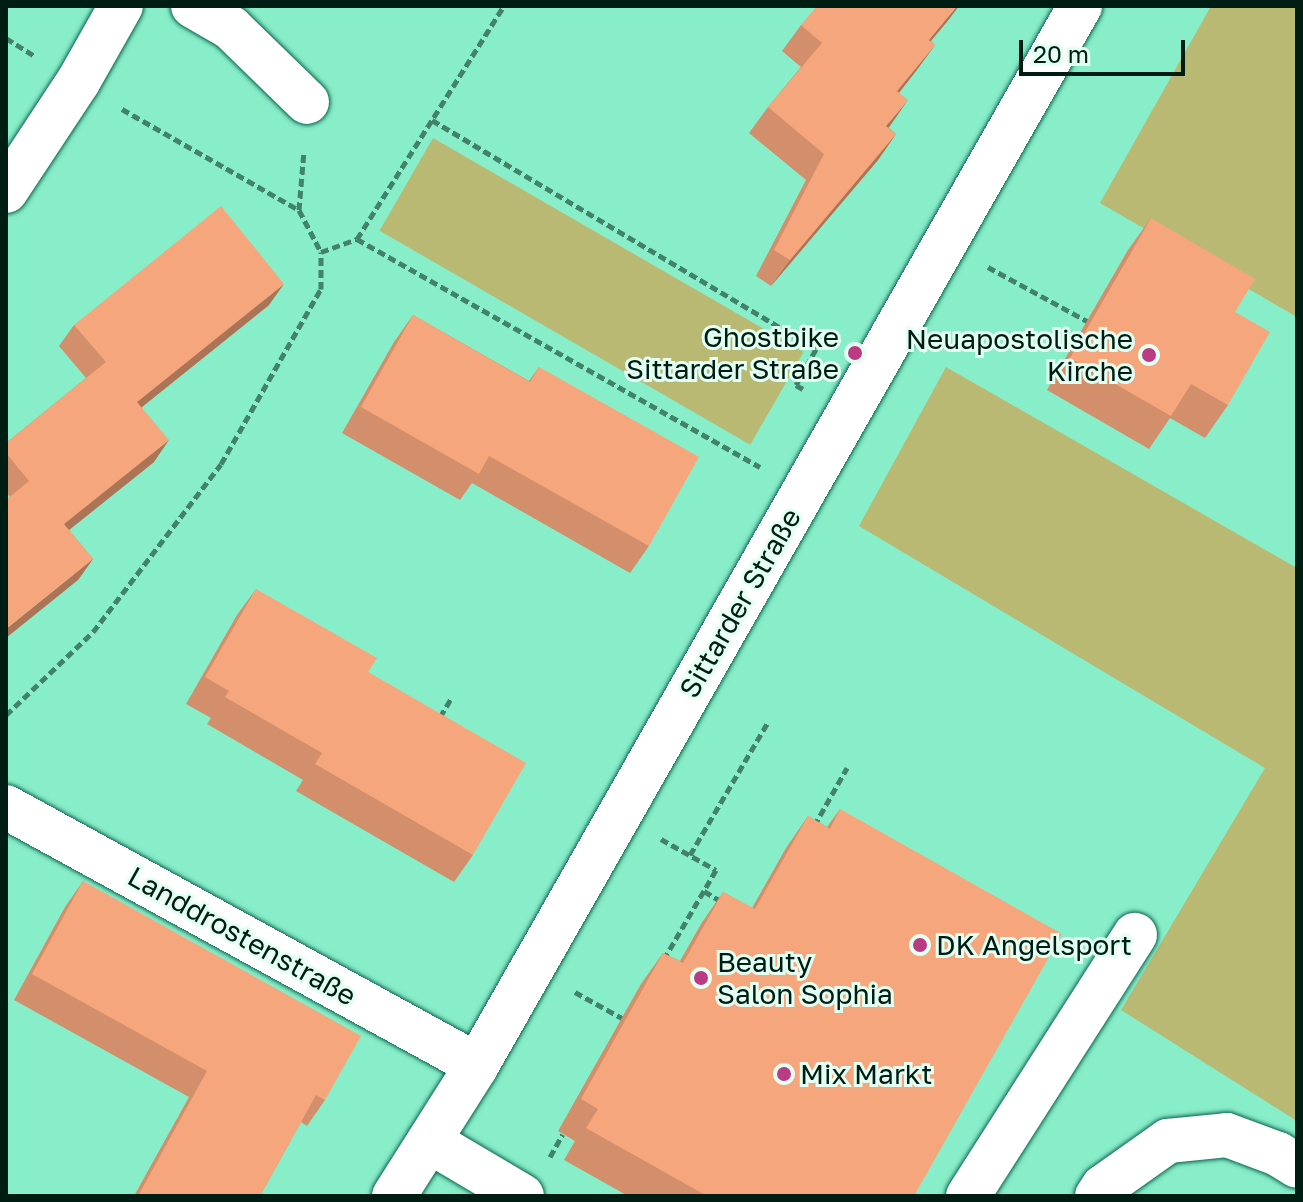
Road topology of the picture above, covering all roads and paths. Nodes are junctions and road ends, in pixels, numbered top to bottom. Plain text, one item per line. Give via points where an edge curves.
1 (121, 6) edge
2 (193, 6) edge
3 (504, 6) edge
4 (1080, 6) edge
5 (6, 38) edge
6 (78, 82) junction
7 (307, 102) dead end
8 (432, 120) junction
9 (6, 191) edge
10 (357, 239) junction
11 (945, 244) junction
12 (321, 252) junction
13 (1087, 321) edge
14 (848, 415) junction
15 (804, 492) junction
16 (452, 697) dead end
17 (6, 715) edge
18 (439, 720) edge
19 (768, 722) dead end
20 (847, 768) dead end
21 (6, 807) edge
22 (619, 815) junction
23 (809, 835) edge
24 (690, 855) junction
25 (704, 891) junction
26 (725, 904) edge
27 (1135, 935) dead end
28 (664, 960) edge
29 (477, 1065) junction
30 (429, 1141) junction
31 (1297, 1166) edge
32 (394, 1196) edge
33 (522, 1196) edge
34 (968, 1196) edge
35 (1097, 1196) edge

1 - 6 street
2 - 7 street via 231,28
3 - 8 path
4 - 11 street, Sittarder Straße
5 - 6 path
6 - 9 street
6 - 12 path via 299,210
8 - 10 path
8 - 14 path via 816,349 796,385
10 - 12 path
10 - 15 path
11 - 13 path
11 - 14 street, Sittarder Straße
12 - 17 path via 321,289 221,464 93,632
14 - 15 street, Sittarder Straße
15 - 22 street, Sittarder Straße
16 - 18 path
19 - 24 path
20 - 23 path
21 - 29 street, Landdrostenstraße
22 - 24 path
22 - 29 street, Sittarder Straße
24 - 25 path via 716,870
25 - 26 path
25 - 28 path
27 - 34 street
29 - 30 street, Sittarder Straße
30 - 32 street, Sittarder Straße
30 - 33 street
31 - 35 street via 1227,1135 1168,1141

